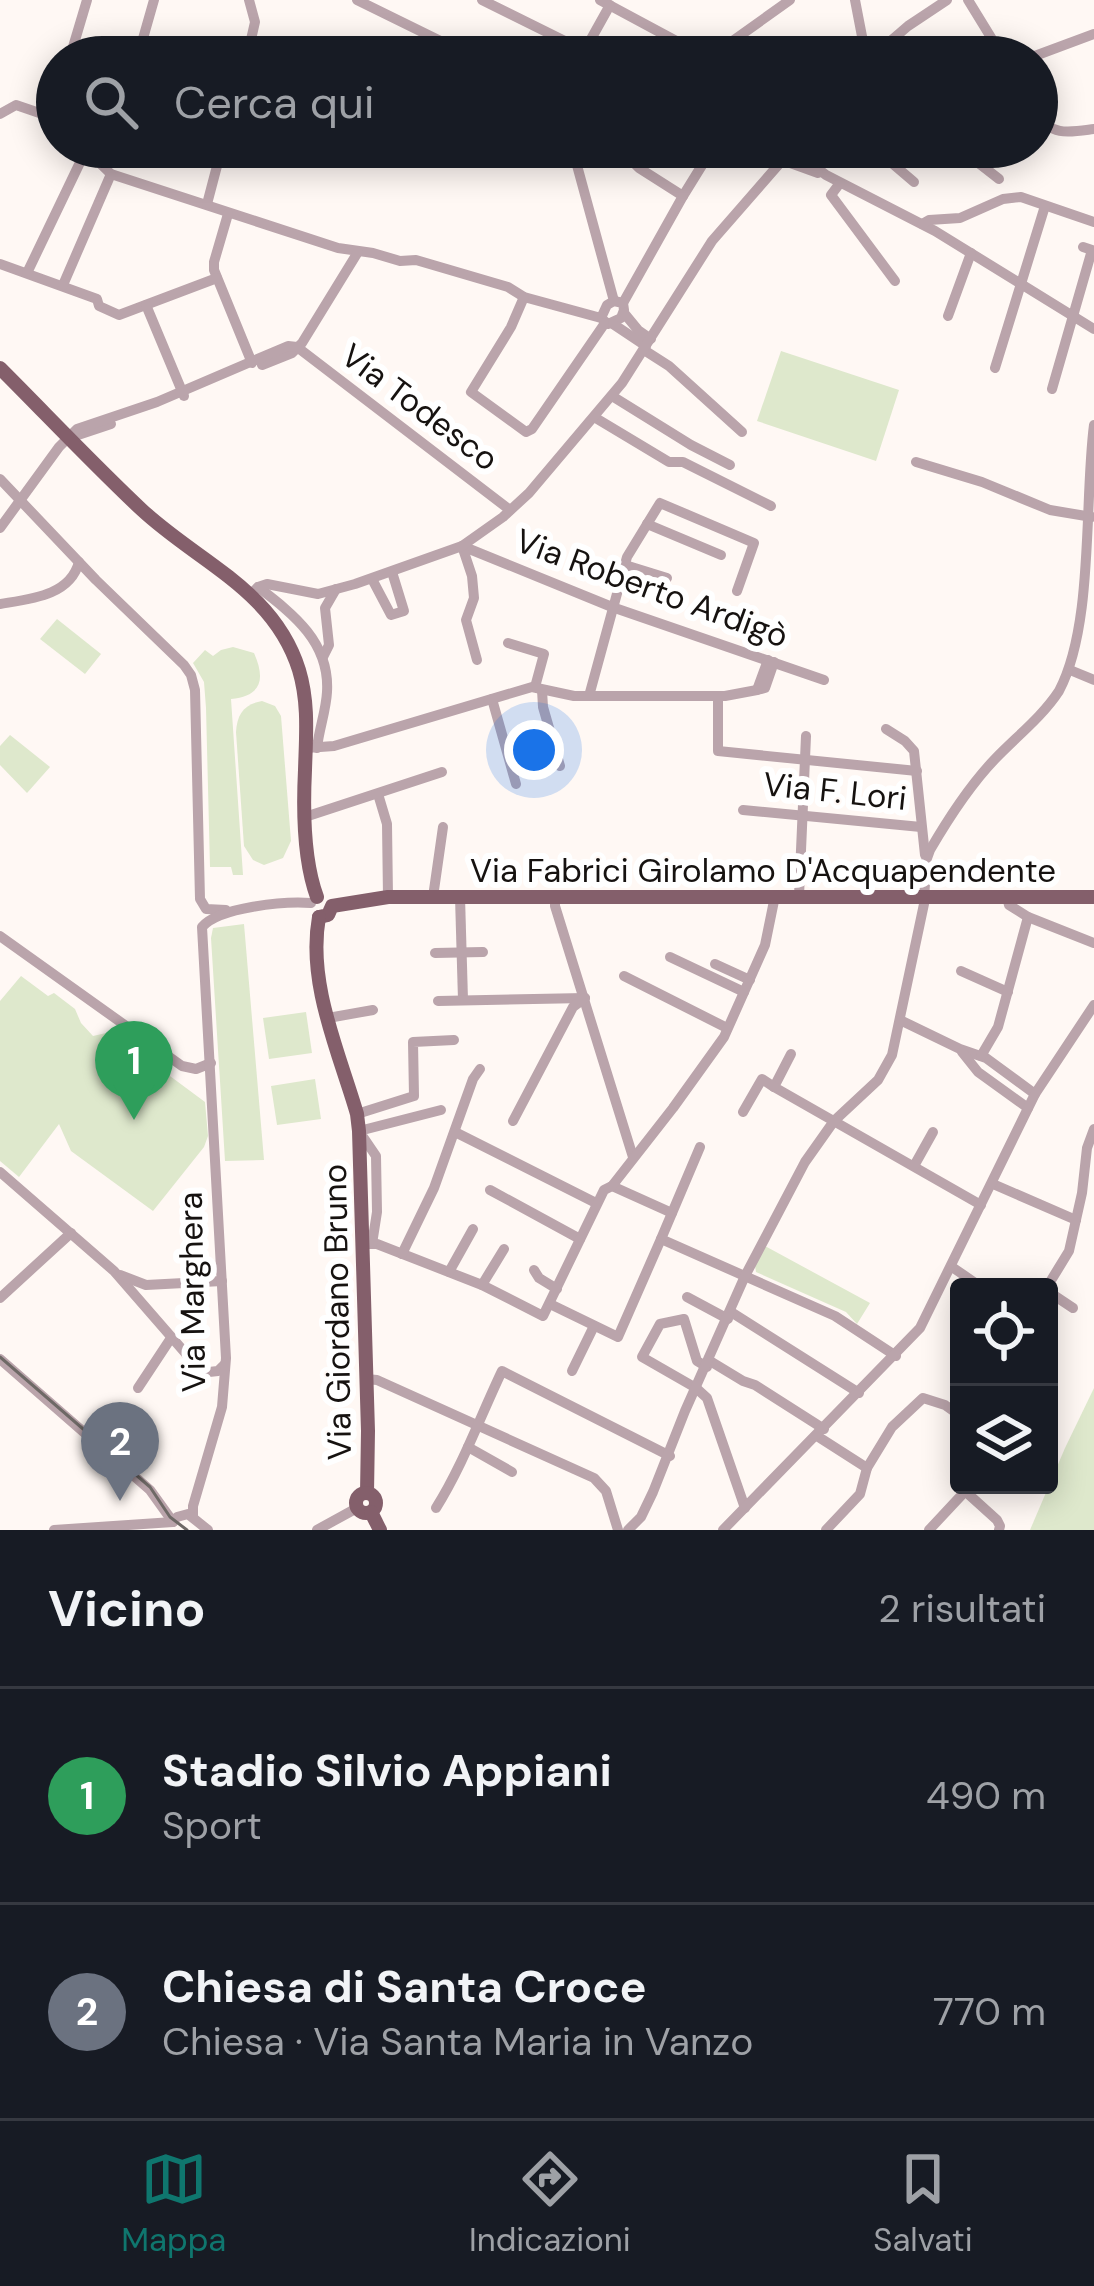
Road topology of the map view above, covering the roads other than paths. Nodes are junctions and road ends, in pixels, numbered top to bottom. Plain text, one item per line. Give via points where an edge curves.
1 (87, 0) edge
2 (154, 0) edge
3 (249, 0) edge
4 (357, 0) edge
5 (482, 0) edge
6 (790, 0) edge
7 (855, 0) edge
8 (947, 0) edge
9 (968, 0) edge
10 (605, 3) edge
11 (1094, 34) edge
12 (76, 36) edge
13 (144, 36) edge
14 (252, 36) edge
15 (430, 36) edge
16 (551, 36) edge
17 (594, 36) edge
18 (668, 36) edge
19 (737, 36) edge
20 (864, 36) edge
21 (895, 36) edge
22 (990, 36) edge
23 (1058, 47) edge
24 (36, 111) edge
25 (0, 114) edge
26 (1094, 129) edge
27 (1058, 131) edge
28 (75, 168) edge
29 (105, 168) edge
30 (216, 168) edge
31 (578, 168) edge
32 (639, 168) edge
33 (700, 168) edge
34 (775, 168) edge
35 (800, 168) edge
36 (817, 168) edge
37 (898, 168) edge
38 (985, 168) edge
39 (111, 174) junction
40 (826, 175) junction
41 (999, 179) dead end
42 (914, 182) dead end
43 (840, 183) junction
44 (683, 196) junction
45 (207, 204) junction
46 (1045, 206) junction
47 (228, 214) junction
48 (1094, 222) edge
49 (922, 224) junction
50 (1083, 247) dead end
51 (358, 253) junction
52 (971, 253) junction
53 (0, 264) edge
54 (27, 273) junction
55 (217, 278) junction
56 (895, 281) dead end
57 (1019, 283) junction
58 (63, 285) junction
59 (524, 297) junction
60 (146, 305) junction
61 (620, 306) junction
62 (947, 316) dead end
63 (1074, 316) junction
64 (606, 322) junction
65 (1094, 329) edge
66 (647, 345) junction
67 (297, 347) junction
68 (253, 365) junction
69 (0, 368) edge
70 (995, 368) dead end
71 (1052, 389) dead end
72 (183, 395) junction
73 (612, 397) junction
74 (594, 417) junction
75 (1094, 425) edge
76 (742, 432) dead end
77 (68, 437) junction
78 (916, 462) dead end
79 (730, 465) dead end
80 (0, 479) edge
81 (20, 501) junction
82 (771, 506) dead end
83 (510, 510) junction
84 (1091, 517) edge
85 (646, 524) junction
86 (0, 528) edge
87 (462, 546) junction
88 (722, 555) dead end
89 (80, 562) junction
90 (625, 565) junction
91 (1091, 568) edge
92 (392, 572) junction
93 (667, 578) dead end
94 (372, 579) junction
95 (336, 590) junction
96 (254, 591) junction
97 (737, 591) dead end
98 (0, 604) edge
99 (612, 607) junction
100 (508, 643) dead end
101 (323, 657) junction
102 (477, 660) dead end
103 (771, 661) junction
104 (1070, 670) junction
105 (824, 680) dead end
106 (1094, 680) edge
107 (538, 688) junction
108 (589, 696) junction
109 (718, 696) junction
110 (492, 699) junction
111 (886, 729) dead end
112 (806, 736) dead end
113 (312, 748) junction
114 (804, 759) junction
115 (560, 766) dead end
116 (917, 771) junction
117 (442, 772) dead end
118 (516, 784) dead end
119 (378, 794) junction
120 (743, 809) dead end
121 (305, 817) junction
122 (801, 817) junction
123 (443, 827) dead end
124 (921, 827) junction
125 (926, 861) junction
126 (555, 896) junction
127 (775, 896) junction
128 (799, 896) junction
129 (433, 897) junction
130 (460, 897) junction
131 (925, 897) junction
132 (1006, 897) junction
133 (388, 898) junction
134 (314, 900) junction
135 (1091, 900) edge
136 (332, 906) junction
137 (235, 910) junction
138 (319, 917) junction
139 (1028, 917) junction
140 (0, 936) edge
141 (1094, 944) edge
142 (462, 952) junction
143 (483, 952) dead end
144 (435, 953) dead end
145 (670, 957) dead end
146 (715, 964) dead end
147 (961, 971) dead end
148 (624, 976) dead end
149 (747, 986) junction
150 (1008, 992) junction
151 (585, 998) junction
152 (463, 1000) junction
153 (439, 1001) dead end
154 (1094, 1005) edge
155 (373, 1010) dead end
156 (328, 1018) junction
157 (900, 1020) junction
158 (727, 1028) junction
159 (454, 1040) dead end
160 (960, 1049) junction
161 (790, 1054) dead end
162 (981, 1056) junction
163 (211, 1063) junction
164 (480, 1070) dead end
165 (774, 1087) junction
166 (1035, 1094) junction
167 (1028, 1108) junction
168 (441, 1110) dead end
169 (743, 1112) dead end
170 (513, 1121) dead end
171 (834, 1121) junction
172 (358, 1122) junction
173 (1094, 1129) edge
174 (455, 1132) junction
175 (932, 1132) dead end
176 (700, 1147) dead end
177 (633, 1157) junction
178 (914, 1166) junction
179 (0, 1172) edge
180 (992, 1184) junction
181 (612, 1186) junction
182 (490, 1190) dead end
183 (1088, 1195) edge
184 (596, 1203) junction
185 (981, 1205) junction
186 (672, 1213) junction
187 (1076, 1220) junction
188 (473, 1229) dead end
189 (70, 1233) junction
190 (580, 1239) junction
191 (662, 1239) junction
192 (370, 1244) junction
193 (504, 1249) dead end
194 (402, 1254) junction
195 (952, 1267) junction
196 (113, 1270) junction
197 (534, 1270) dead end
198 (449, 1272) junction
199 (746, 1276) junction
200 (968, 1278) edge
201 (1055, 1278) edge
202 (222, 1281) junction
203 (146, 1285) junction
204 (482, 1285) junction
205 (557, 1288) junction
206 (687, 1297) dead end
207 (1058, 1297) edge
208 (0, 1298) edge
209 (136, 1300) junction
210 (550, 1304) junction
211 (1073, 1308) dead end
212 (729, 1316) junction
213 (594, 1326) junction
214 (171, 1338) junction
215 (896, 1356) junction
216 (0, 1358) edge
217 (225, 1364) junction
218 (709, 1364) junction
219 (572, 1371) dead end
220 (366, 1379) junction
221 (137, 1388) dead end
222 (696, 1388) junction
223 (859, 1393) junction
224 (950, 1409) edge
225 (476, 1424) junction
226 (820, 1432) junction
227 (468, 1447) junction
228 (670, 1456) junction
229 (867, 1468) junction
230 (512, 1472) dead end
231 (962, 1494) edge
232 (973, 1494) edge
233 (436, 1508) dead end
234 (746, 1508) junction
235 (364, 1510) junction
236 (193, 1516) junction
237 (172, 1528) edge
238 (54, 1530) edge
239 (208, 1530) edge
240 (317, 1530) edge
241 (380, 1530) edge
242 (617, 1530) edge
243 (628, 1530) edge
244 (724, 1530) edge
245 (826, 1530) edge
246 (928, 1530) edge
247 (999, 1530) edge

1 - 12 street
2 - 13 street
3 - 14 street
4 - 15 street
5 - 16 street
6 - 19 street
7 - 20 street
8 - 21 street
9 - 22 street
10 - 17 street
10 - 18 street
11 - 23 street
24 - 25 street via 16,105
26 - 27 street
28 - 54 street
29 - 39 street
30 - 45 street
31 - 61 street
32 - 44 street
33 - 44 street
34 - 66 street via 712,241
35 - 40 street
36 - 40 street
37 - 42 street
38 - 41 street
39 - 45 street
39 - 58 street
40 - 43 street
43 - 49 street
43 - 56 street via 832,195
44 - 61 street
45 - 47 street
46 - 48 street
46 - 49 street via 1004,199
46 - 57 street
47 - 51 street
47 - 55 street
49 - 52 street
50 - 63 street via 1092,250
51 - 59 street via 416,260
51 - 67 street
52 - 57 street
52 - 62 street
53 - 54 street
54 - 58 street
55 - 60 street
55 - 68 street
57 - 63 street
57 - 70 street
58 - 60 street via 119,315
59 - 64 street
59 - 64 street via 471,392 526,432
60 - 72 street
61 - 64 street
61 - 64 street via 604,308
61 - 66 street
63 - 65 street
63 - 71 street
64 - 66 street
66 - 73 street
66 - 76 street
67 - 68 street
67 - 83 street, Via Todesco
68 - 72 street
69 - 77 main road
72 - 77 street
73 - 74 street
73 - 79 street
74 - 82 street via 669,462
74 - 83 street
75 - 84 street
77 - 81 street
77 - 96 main road via 155,521
78 - 84 street
80 - 81 street
81 - 86 street
81 - 89 street
83 - 87 street
84 - 91 street
85 - 88 street
85 - 90 street
85 - 97 street via 660,503 759,540
87 - 92 street
87 - 99 street, Via Roberto Ardigò
87 - 102 street via 472,576 466,620
89 - 98 street via 59,589
89 - 137 street via 191,675 200,899 206,910
90 - 93 street
90 - 99 street
91 - 104 street
92 - 94 street
92 - 94 street via 404,611 391,615
94 - 95 street
95 - 96 street via 267,584
95 - 101 street via 326,608
96 - 101 street via 297,619
96 - 113 main road via 291,648
99 - 103 street, Via Roberto Ardigò
99 - 108 street
100 - 107 street via 544,655
101 - 113 street via 328,691
103 - 105 street, Via Roberto Ardigò
103 - 109 street via 757,690
104 - 106 street
104 - 125 street via 1044,711 986,769
107 - 108 street
107 - 110 street
107 - 115 street
108 - 109 street
109 - 114 street via 718,751
110 - 113 street
110 - 118 street
111 - 116 street via 914,752
112 - 114 street
113 - 121 main road
114 - 116 street
114 - 122 street
116 - 124 street
117 - 119 street
119 - 121 street
119 - 133 street via 387,824
120 - 122 street, Via F. Lori
121 - 134 main road
122 - 124 street, Via F. Lori
122 - 128 street
123 - 129 street, Via Fabrici Girolamo D'Acquapendente
124 - 125 street
125 - 131 street
126 - 127 main road, Via Fabrici Girolamo D'Acquapendente
126 - 130 main road, Via Fabrici Girolamo D'Acquapendente
126 - 151 street
127 - 128 main road, Via Fabrici Girolamo D'Acquapendente
127 - 149 street
128 - 131 main road, Via Fabrici Girolamo D'Acquapendente
129 - 130 main road, Via Fabrici Girolamo D'Acquapendente
129 - 133 main road, Via Fabrici Girolamo D'Acquapendente
130 - 142 street
131 - 132 main road, Via Fabrici Girolamo D'Acquapendente
131 - 157 street
132 - 135 main road, Via Fabrici Girolamo D'Acquapendente
132 - 139 street
133 - 136 main road, Via Fabrici Girolamo D'Acquapendente
134 - 136 main road via 326,897
134 - 137 street
134 - 138 main road
136 - 138 main road
137 - 163 street, Via Marghera via 203,924
138 - 156 main road, Via Giordano Bruno via 316,956
139 - 141 street
139 - 150 street
140 - 163 street via 182,1066
142 - 143 street
142 - 144 street
142 - 152 street
145 - 149 street
146 - 149 street
147 - 150 street
148 - 158 street
149 - 158 street
150 - 162 street
151 - 152 street
151 - 170 street
151 - 177 street
152 - 153 street
154 - 166 street
155 - 156 street
156 - 172 main road, Via Giordano Bruno
157 - 160 street
157 - 171 street via 886,1068
158 - 177 street
159 - 172 street, Via Giordano Bruno via 413,1042 414,1096
160 - 162 street
160 - 167 street
161 - 165 street
162 - 166 street
163 - 202 street, Via Marghera
164 - 174 street
165 - 169 street via 762,1078
165 - 171 street
166 - 167 street
167 - 180 street
168 - 172 street, Via Giordano Bruno
171 - 178 street
171 - 199 street
172 - 192 main road, Via Giordano Bruno
173 - 183 street
174 - 184 street
174 - 194 street
175 - 178 street
176 - 186 street
177 - 181 street
178 - 185 street
179 - 189 street
180 - 185 street
180 - 187 street
181 - 184 street
181 - 186 street
182 - 190 street
183 - 187 street
184 - 190 street
185 - 195 street
186 - 191 street
187 - 201 street
188 - 198 street
189 - 196 street
189 - 208 street
190 - 205 street
191 - 199 street
191 - 213 street via 618,1337
192 - 194 street
192 - 220 main road, Via Giordano Bruno
193 - 204 street
194 - 198 street
195 - 200 street
195 - 215 street
196 - 203 street
196 - 209 street
197 - 205 street
198 - 204 street
199 - 212 street
199 - 215 street via 835,1316
202 - 203 street
202 - 217 street, Via Marghera
203 - 209 street
204 - 210 street via 543,1316
205 - 210 street
206 - 212 street
207 - 211 street
209 - 214 street
210 - 213 street
212 - 218 street
212 - 223 street
213 - 219 street
214 - 217 street via 201,1369
214 - 221 street
215 - 223 street
216 - 237 street via 150,1490
217 - 236 street, Via Marghera
218 - 222 street
218 - 222 street via 697,1361 683,1319 661,1324 642,1357
218 - 226 street via 755,1385
220 - 225 street
220 - 235 main road, Via Giordano Bruno via 367,1493 376,1502
222 - 228 street
222 - 234 street via 707,1398
223 - 226 street
224 - 229 street via 923,1398 892,1427
225 - 227 street
225 - 228 street via 502,1371
225 - 242 street via 594,1478
226 - 229 street
226 - 234 street
227 - 230 street
227 - 233 street
228 - 243 street
229 - 245 street via 860,1494
231 - 246 street
232 - 247 street
234 - 244 street
235 - 240 street, Via Giordano Bruno
235 - 241 main road
236 - 237 street via 181,1514
236 - 239 street
237 - 238 street

